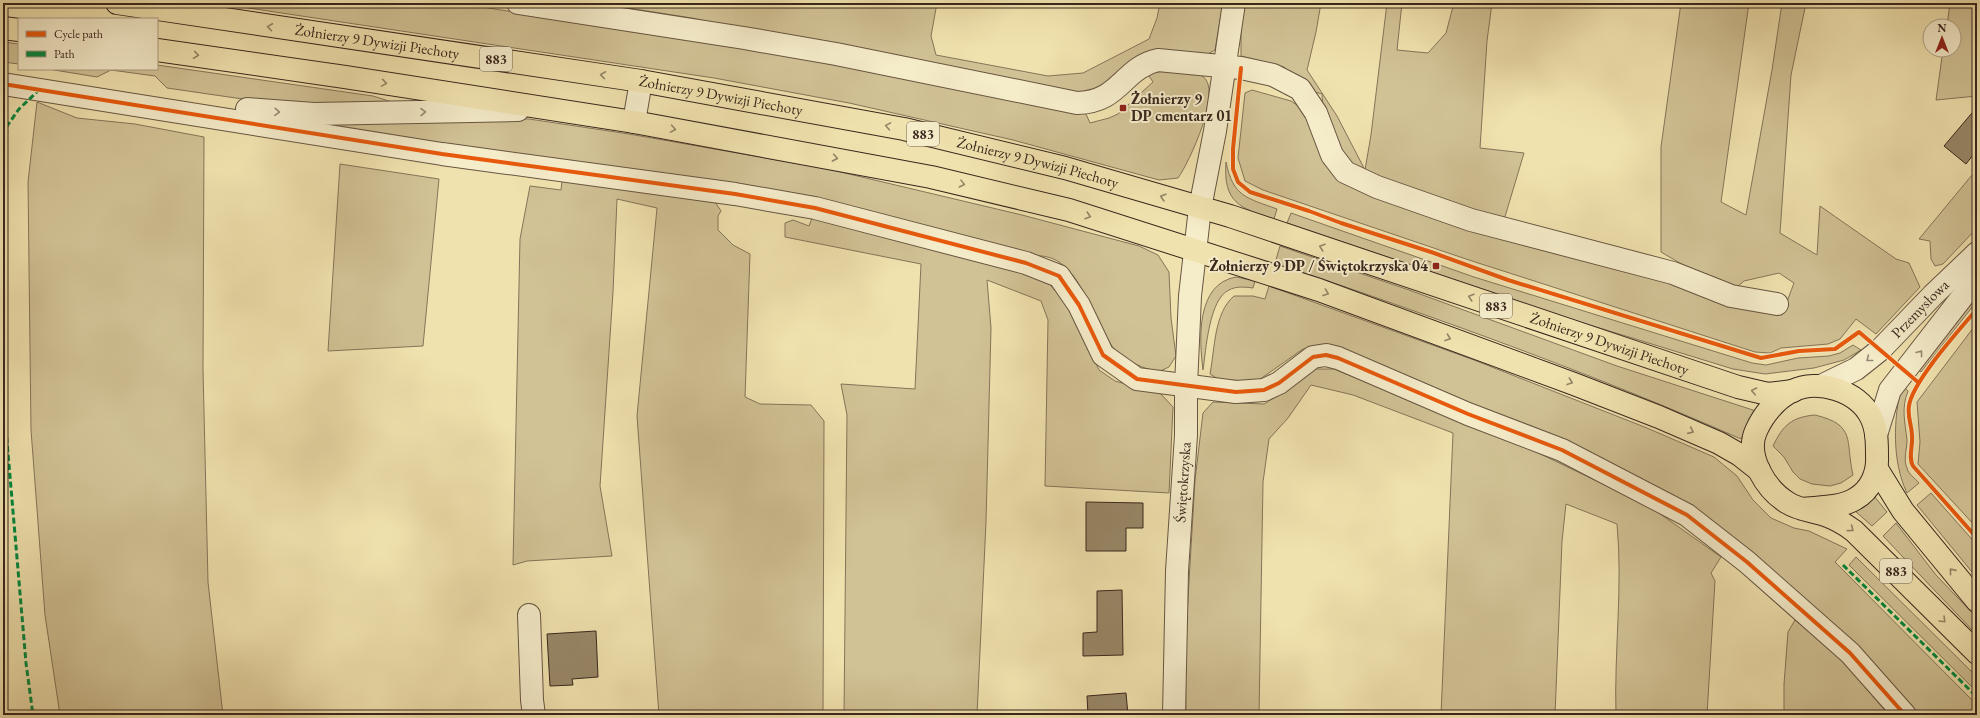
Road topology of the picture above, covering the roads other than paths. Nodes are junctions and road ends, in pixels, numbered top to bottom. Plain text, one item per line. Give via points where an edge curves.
1 (117, 3) edge
2 (518, 3) edge
3 (1234, 3) edge
4 (3, 28) edge
5 (18, 30) edge
6 (158, 50) edge
7 (1224, 66) junction
8 (3, 70) edge
9 (641, 81) junction
10 (3, 84) edge
11 (566, 111) junction
12 (634, 122) junction
13 (1200, 208) junction
14 (1196, 250) junction
15 (1977, 253) edge
16 (1977, 278) edge
17 (1777, 304) dead end
18 (1186, 386) junction
19 (1821, 386) junction
20 (1793, 390) junction
21 (1876, 435) junction
22 (1877, 469) junction
23 (1759, 470) junction
24 (1802, 509) junction
25 (1977, 601) edge
26 (529, 615) dead end
27 (1977, 653) edge
28 (534, 715) edge
29 (1174, 715) edge
30 (1905, 715) edge

9 -> 1 highway, Żołnierzy 9 Dywizji Piechoty / 883
2 - 7 street via 828,52 1077,103 1090,103 1103,98 1146,63 1171,60
3 - 7 street
4 - 5 highway
6 -> 11 highway, 883
7 - 13 street
7 - 17 street via 1273,75 1300,89 1316,113 1332,155 1345,172 1377,187 1471,220 1673,273 1731,296
8 -> 11 street via 257,111 294,114
9 - 12 street
13 -> 9 highway, Żołnierzy 9 Dywizji Piechoty / 883 via 1065,168 904,129
10 - 18 street via 442,154 735,194 822,210 1026,263 1059,276 1079,305 1103,355 1137,379
11 - 12 highway, 883
12 -> 14 highway, 883 via 931,176 1069,210
13 - 14 street, Świętokrzyska
20 -> 13 highway, Żołnierzy 9 Dywizji Piechoty / 883 via 1768,394 1738,387
14 - 18 street, Świętokrzyska via 1190,296
14 -> 23 highway, 883 via 1319,290 1652,414 1719,443
15 -> 19 street, Przemysłowa via 1880,350 1856,369
21 -> 16 street, Przemysłowa via 1890,390
18 - 29 street, Świętokrzyska via 1186,435 1177,571
18 - 30 street via 1236,392 1264,390 1279,383 1313,357 1326,355 1562,450 1687,516 1711,534 1747,562 1850,653
19 - 20 highway, 883
19 - 21 highway, 883 via 1841,390 1857,400 1871,416
20 - 23 highway, 883 via 1773,406 1761,420 1754,436 1753,451
21 - 22 highway, 883
22 - 24 highway, 883 via 1869,487 1856,499 1837,506
25 -> 22 highway via 1903,511
23 - 24 highway, 883 via 1776,494
24 -> 27 highway, 883 via 1841,521 1854,531
26 - 28 street

